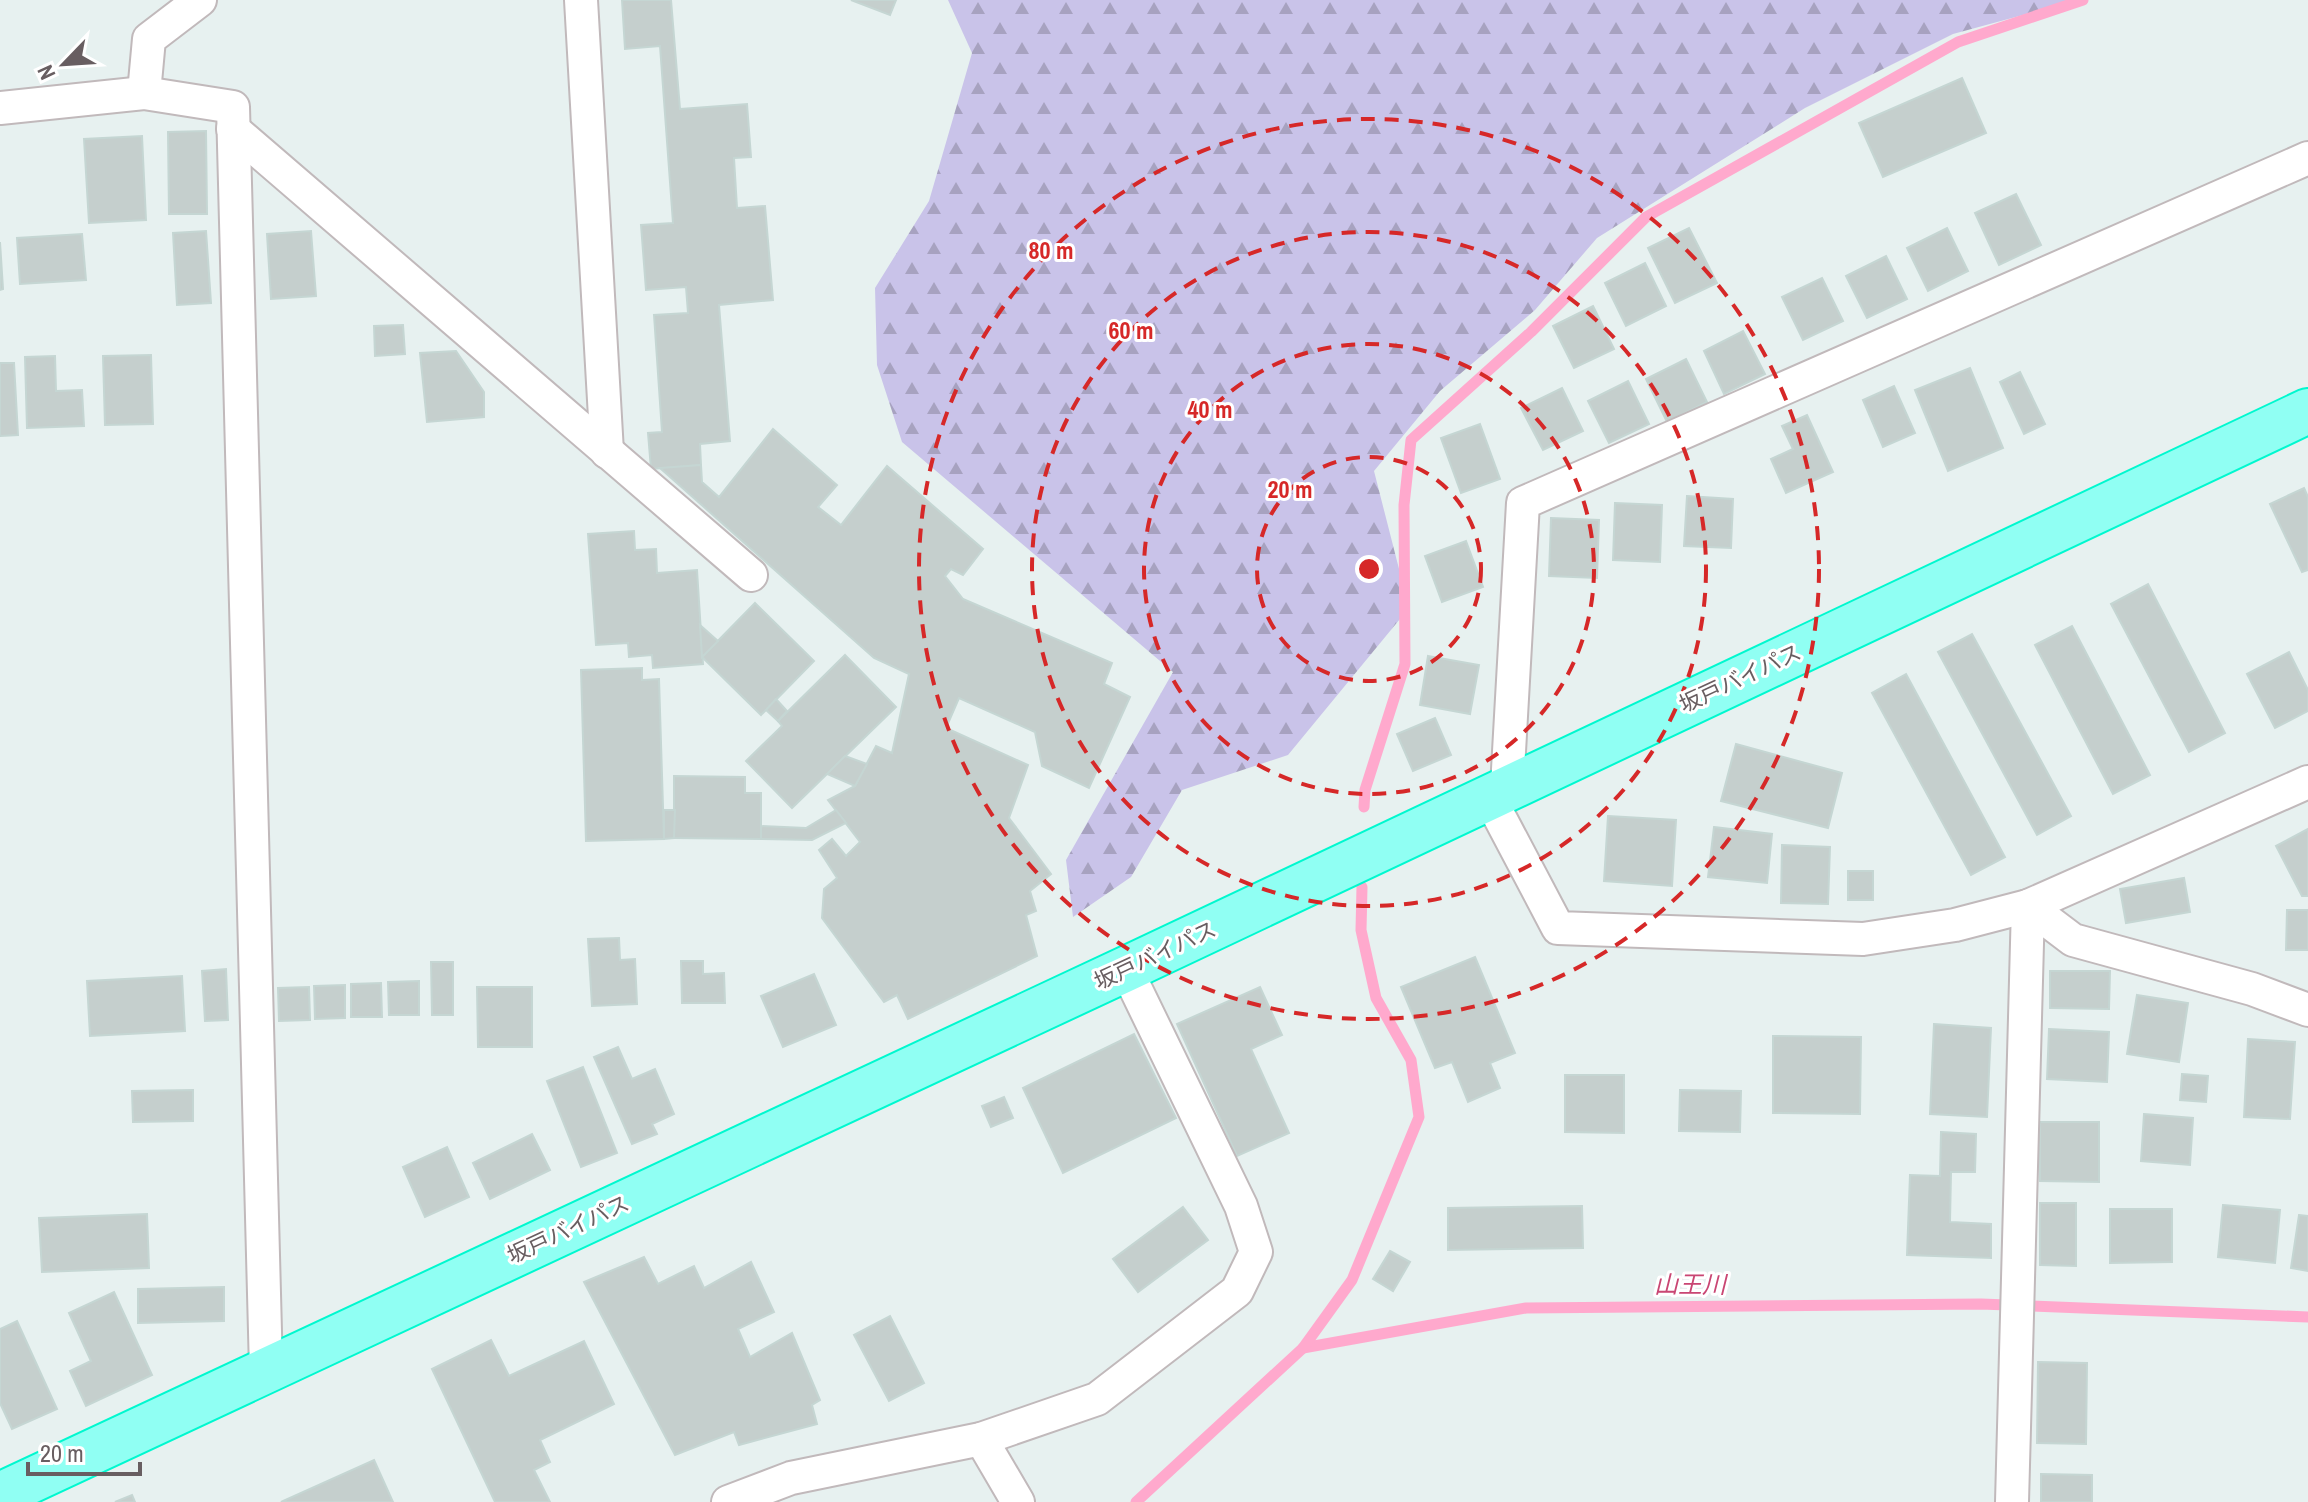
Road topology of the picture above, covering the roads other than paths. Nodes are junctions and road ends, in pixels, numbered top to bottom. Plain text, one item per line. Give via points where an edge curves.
1 (200, 0) edge
2 (581, 0) edge
3 (144, 93) junction
4 (0, 108) edge
5 (233, 129) junction
6 (2308, 158) edge
7 (2308, 411) edge
8 (607, 452) junction
9 (751, 575) dead end
10 (2308, 782) edge
11 (1498, 792) junction
12 (2028, 906) junction
13 (1126, 969) junction
14 (2308, 1010) edge
15 (266, 1370) junction
16 (981, 1439) junction
17 (0, 1495) edge
18 (1017, 1501) edge
19 (728, 1502) edge
20 (2012, 1502) edge

1 - 3 street via 149,39
2 - 8 street
3 - 4 street
3 - 5 street via 233,107
5 - 8 street
5 - 15 street
6 - 11 street via 1523,503
7 - 11 highway, 坂戸バイパス
8 - 9 street
10 - 12 street
11 - 12 street via 1558,928 1863,939 1955,925
11 - 13 highway, 坂戸バイパス
12 - 14 street via 2073,940 2252,989
12 - 20 street
13 - 15 highway, 坂戸バイパス
13 - 16 street via 1241,1206 1256,1252 1237,1291 1097,1399
15 - 17 highway, 坂戸バイパス
16 - 18 street
16 - 19 street via 791,1478

